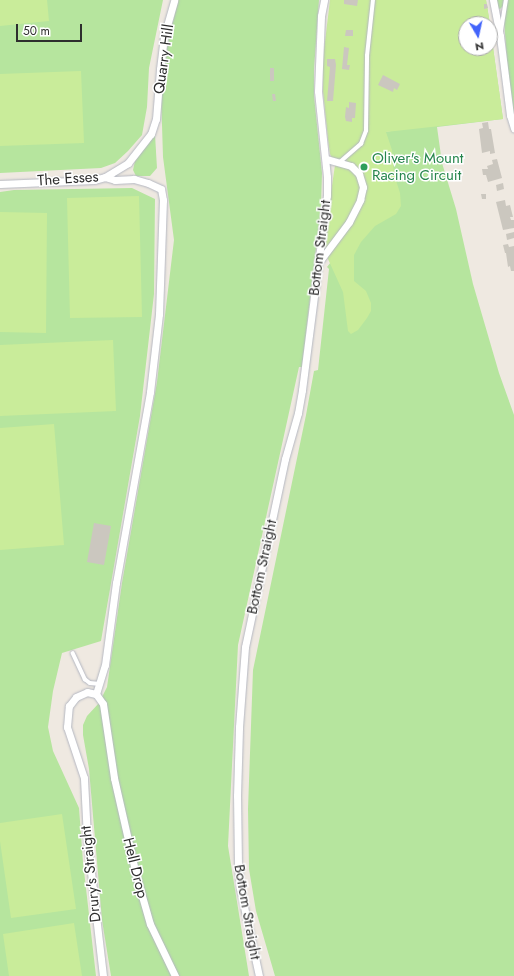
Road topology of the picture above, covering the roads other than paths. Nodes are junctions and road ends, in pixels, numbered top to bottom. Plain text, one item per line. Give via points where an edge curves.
1 (174, 0) edge
2 (324, 0) edge
3 (373, 0) edge
4 (493, 0) edge
5 (506, 0) edge
6 (500, 36) junction
7 (156, 119) joint
8 (514, 128) edge
9 (326, 159) junction
10 (340, 162) junction
11 (128, 163) junction
12 (105, 177) junction
13 (134, 179) junction
14 (0, 184) edge
15 (318, 263) junction
16 (74, 654) dead end
17 (100, 684) junction
18 (96, 694) junction
19 (103, 976) edge
20 (175, 976) edge
21 (259, 976) edge

1 - 7 street, Quarry Hill via 164,36
2 - 9 street, Bottom Straight via 318,91
3 - 10 lane via 367,56 366,131 361,144
4 - 6 street
5 - 6 lane
6 - 8 street
7 - 11 street, The Esses via 151,134
9 - 10 street
9 - 15 street, Bottom Straight via 327,195
10 - 15 street via 351,166 359,174 362,192 349,222
11 - 12 street, The Esses
11 - 13 street via 129,172
12 - 13 street via 115,180
12 - 14 street, The Esses
13 - 17 street via 158,187 162,192 159,314 150,392
15 - 21 street, Bottom Straight via 298,413 285,459 245,647 238,780 238,864 240,888
16 - 17 lane via 85,679
17 - 18 street
18 - 19 street, Drury's Straight via 81,694 72,701 68,712 69,734 83,773 87,838
18 - 20 street, Hell Drop via 103,704 110,756 136,875 150,924

